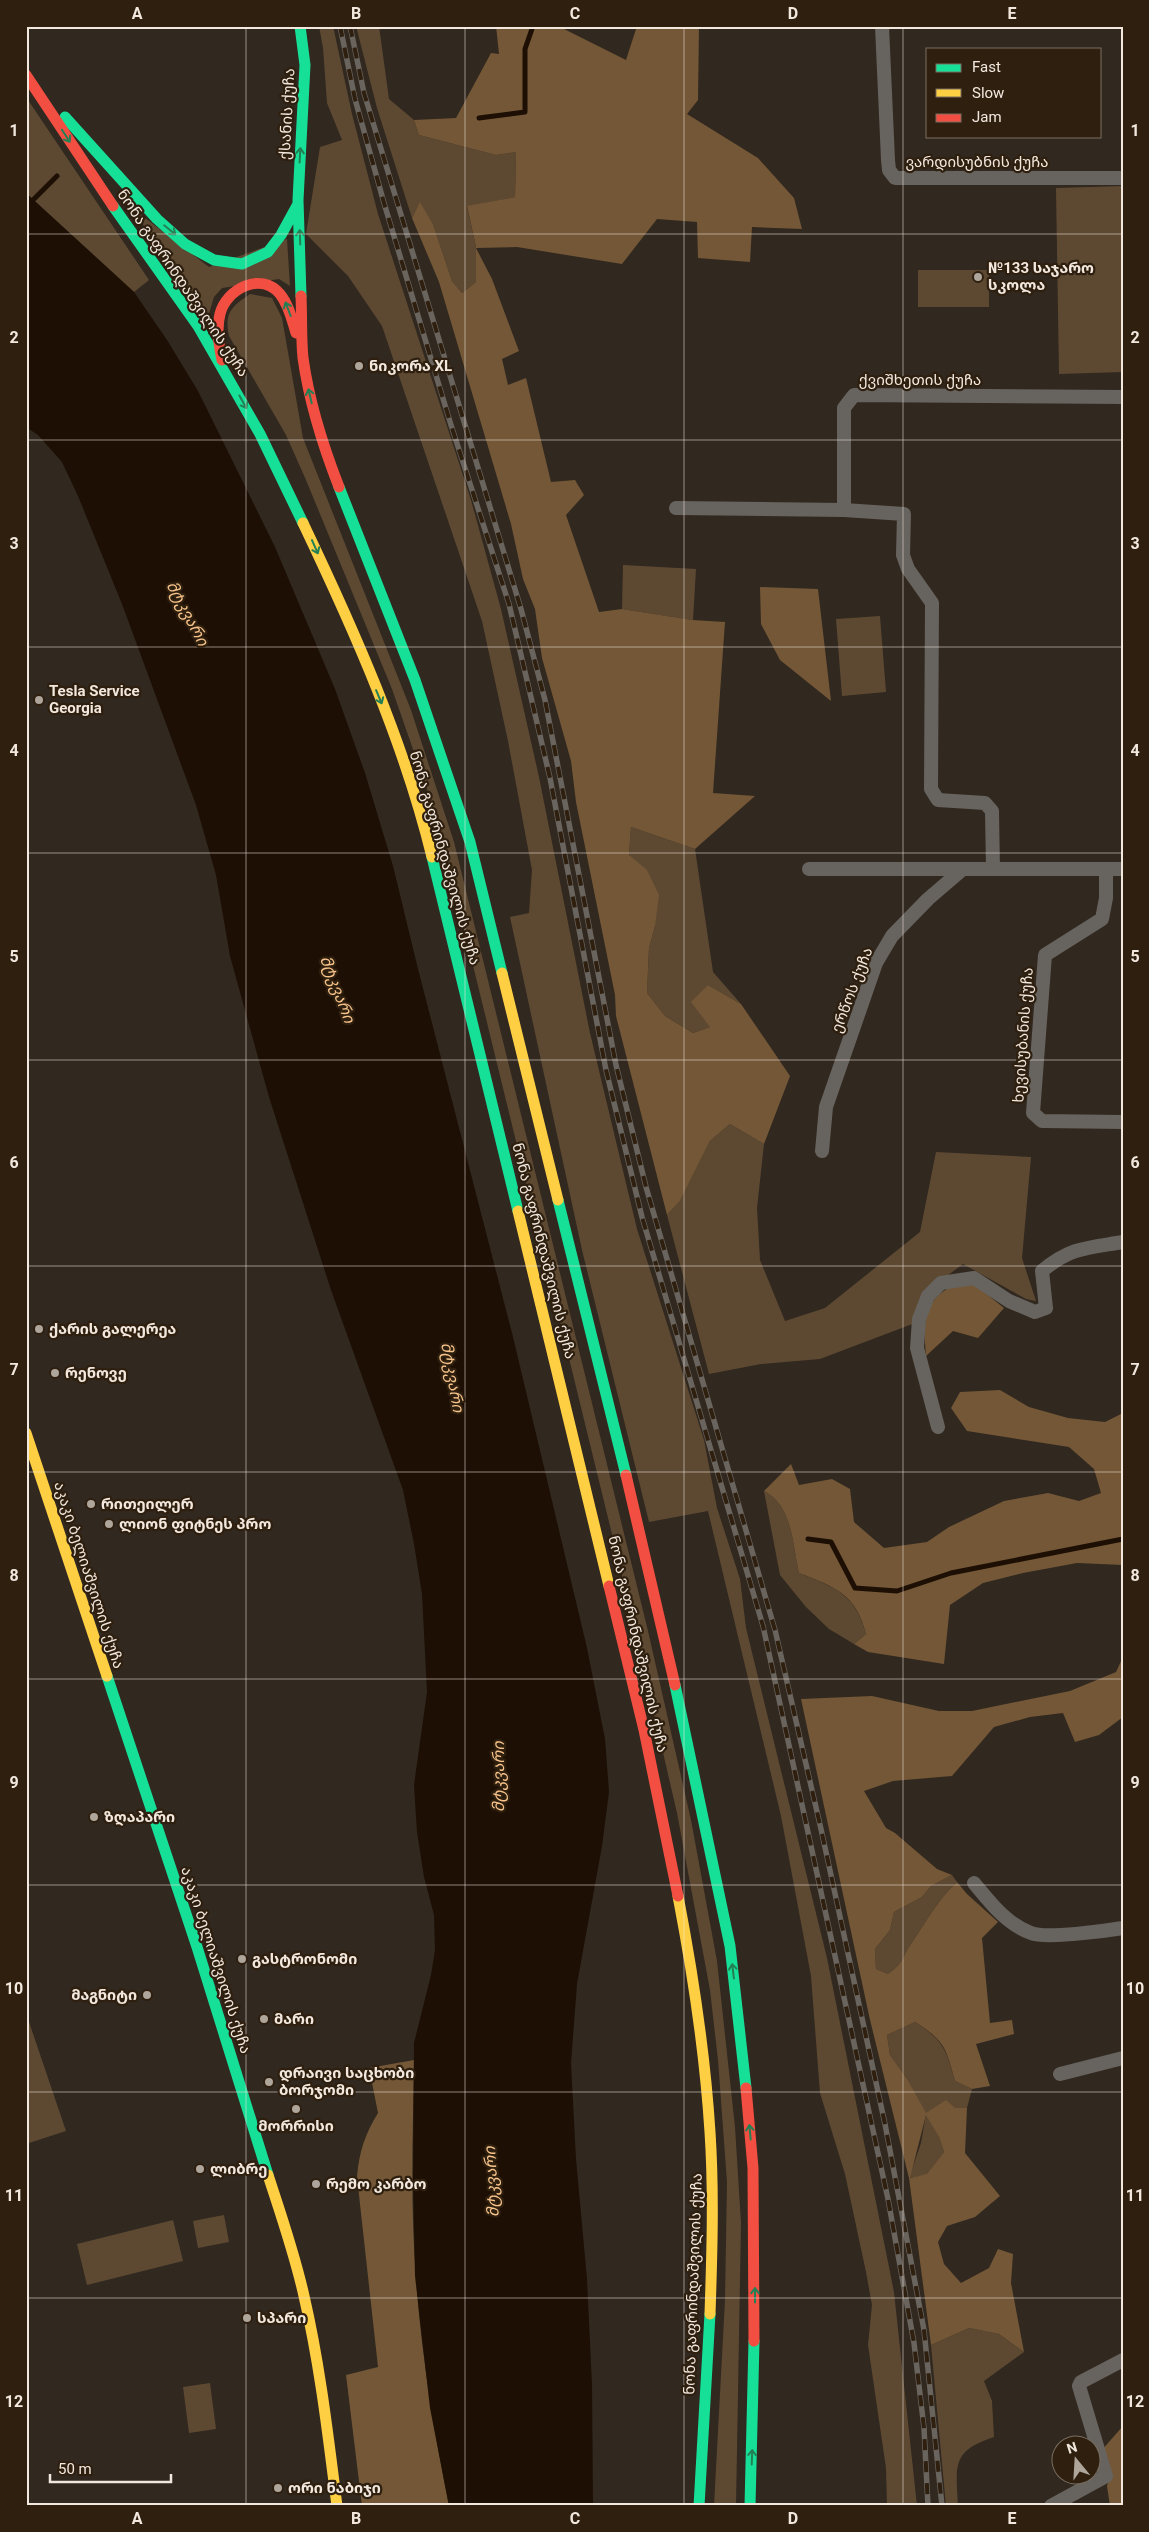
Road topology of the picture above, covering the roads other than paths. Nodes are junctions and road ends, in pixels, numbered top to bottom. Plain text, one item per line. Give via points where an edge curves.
1 (300, 26) edge
2 (882, 26) edge
3 (26, 75) edge
4 (39, 94) junction
5 (1123, 178) edge
6 (298, 204) junction
7 (303, 356) junction
8 (224, 368) junction
9 (1123, 397) edge
10 (676, 508) dead end
11 (844, 510) junction
12 (809, 869) dead end
13 (963, 869) junction
14 (993, 869) junction
15 (1106, 869) junction
16 (1123, 869) edge
17 (1123, 1122) edge
18 (822, 1151) dead end
19 (1123, 1242) edge
20 (938, 1427) dead end
21 (26, 1433) edge
22 (974, 1883) dead end
23 (1123, 1928) edge
24 (1123, 2058) edge
25 (1060, 2074) dead end
26 (1123, 2360) edge
27 (337, 2506) edge
28 (699, 2506) edge
29 (750, 2506) edge
30 (1051, 2506) edge

6 -> 1 main road, ქსანის ქუჩა via 305,96
2 - 5 street, ვარდისუბნის ქუჩა via 888,160 895,178
3 - 4 main road
4 -> 6 main road via 78,128 138,202 205,256 237,263 260,257 280,236
4 -> 8 main road, ნონა გაფრინდაშვილის ქუჩა
7 -> 6 main road, ნონა გაფრინდაშვილის ქუჩა
7 -> 8 main road via 284,300 277,290 258,283 237,288 227,296 221,308 218,330
29 -> 7 main road, ნონა გაფრინდაშვილის ქუჩა via 755,2312 753,2168 737,1997 711,1847 643,1546 470,842 415,680 330,465 314,414
8 -> 28 main road, ნონა გაფრინდაშვილის ქუჩა via 280,473 323,565 385,711 414,794 458,959 647,1747 691,1966 710,2131 712,2229
9 - 11 street, ქვიშხეთის ქუჩა via 854,395 844,408
10 - 11 street
11 - 14 street via 904,514 903,555 908,569 932,603 931,789 938,800 985,803 992,811
12 - 13 street
13 - 14 street
13 - 18 street, ერწოს ქუჩა via 892,936 876,963 826,1107
14 - 15 street
15 - 16 street
15 - 17 street, ხევისუბანის ქუჩა via 1102,919 1046,955 1034,1113 1042,1121
19 - 20 street via 1072,1251 1052,1262 1042,1271 1046,1308 1035,1312 1009,1301 974,1278 941,1283 928,1296 919,1319 917,1348
21 - 27 main road, აკაკი ბელიაშვილის ქუჩა via 197,1947 293,2256 322,2376
22 - 23 street via 1004,1917 1032,1934 1090,1933
24 - 25 street
26 - 30 street via 1079,2386 1106,2476

